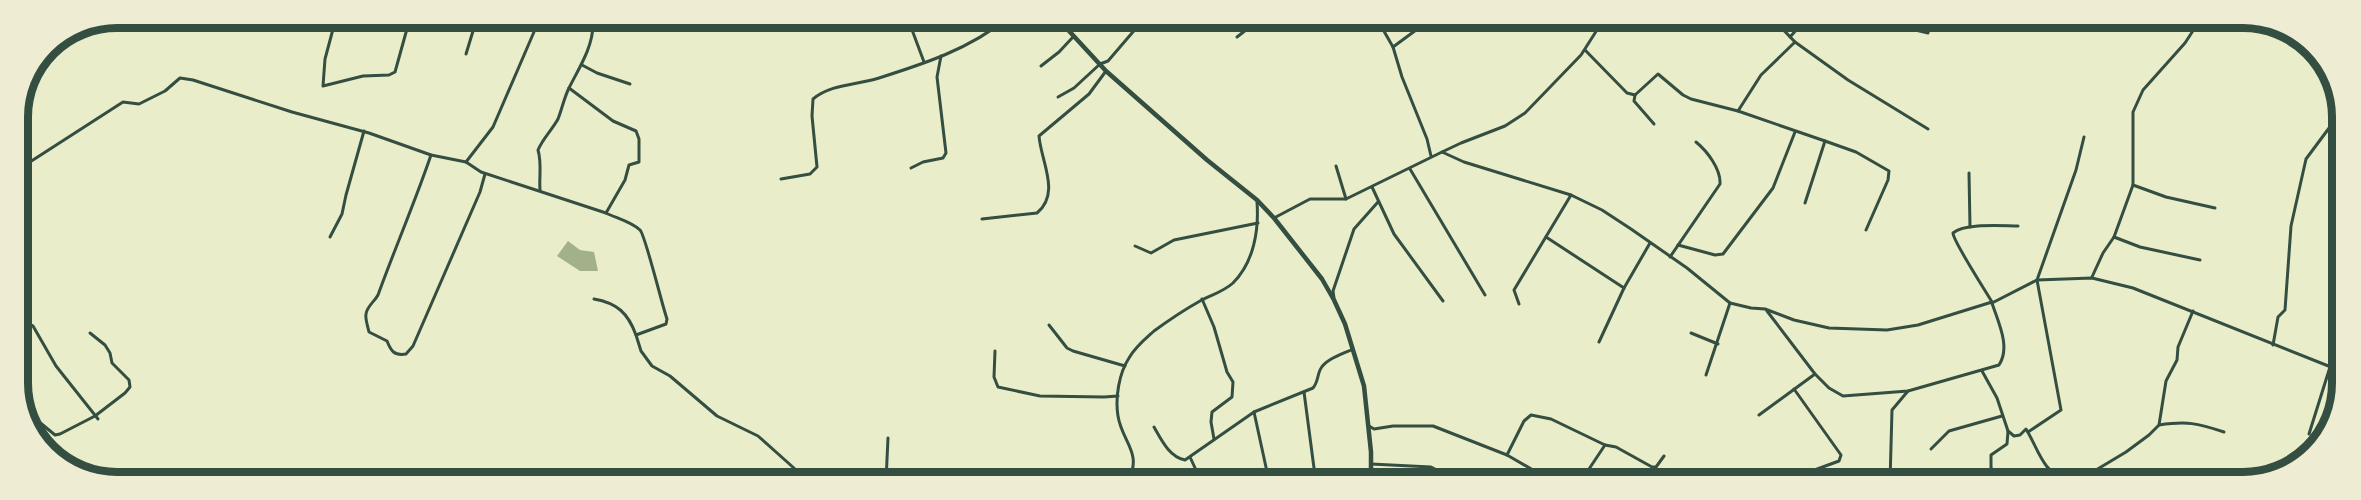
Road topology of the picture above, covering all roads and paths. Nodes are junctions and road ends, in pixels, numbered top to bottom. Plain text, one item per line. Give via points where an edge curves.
1 (333, 28) edge
2 (407, 28) edge
3 (474, 28) edge
4 (536, 28) edge
5 (593, 28) edge
6 (911, 28) edge
7 (993, 28) edge
8 (1067, 28) edge
9 (1136, 28) edge
10 (1247, 28) edge
11 (1382, 28) edge
12 (1419, 28) edge
13 (1598, 28) edge
14 (1782, 28) edge
15 (1798, 28) edge
16 (1907, 28) edge
17 (1929, 28) edge
18 (2195, 28) edge
19 (1075, 36) junction
20 (1237, 37) dead end
21 (1790, 37) junction
22 (1795, 42) junction
23 (1393, 47) junction
24 (1585, 50) junction
25 (466, 54) dead end
26 (941, 56) junction
27 (924, 62) junction
28 (1100, 64) junction
29 (582, 65) junction
30 (1041, 66) dead end
31 (1106, 70) junction
32 (630, 84) dead end
33 (569, 88) junction
34 (1635, 95) junction
35 (1058, 97) dead end
36 (1738, 111) junction
37 (1654, 124) dead end
38 (2332, 124) edge
39 (1928, 129) dead end
40 (364, 131) junction
41 (1795, 132) junction
42 (2084, 137) dead end
43 (1825, 141) junction
44 (1696, 142) dead end
45 (1442, 152) junction
46 (431, 155) junction
47 (1431, 156) junction
48 (466, 162) junction
49 (29, 164) edge
50 (1336, 166) dead end
51 (911, 168) dead end
52 (1410, 169) junction
53 (485, 172) dead end
54 (1969, 173) dead end
55 (781, 179) dead end
56 (2133, 185) junction
57 (1372, 187) junction
58 (540, 191) junction
59 (1571, 195) junction
60 (1346, 199) junction
61 (1257, 200) junction
62 (1378, 202) junction
63 (1805, 203) dead end
64 (2215, 208) dead end
65 (606, 213) junction
66 (1274, 218) junction
67 (982, 219) dead end
68 (1258, 223) junction
69 (2018, 226) dead end
70 (1970, 227) junction
71 (1866, 230) dead end
72 (330, 237) dead end
73 (1546, 237) junction
74 (2114, 237) junction
75 (1650, 243) junction
76 (1678, 245) junction
77 (1135, 246) dead end
78 (1670, 257) junction
79 (2200, 260) dead end
80 (2092, 278) junction
81 (2037, 280) junction
82 (1624, 288) junction
83 (1485, 295) dead end
84 (594, 299) dead end
85 (1202, 299) junction
86 (1335, 300) junction
87 (1443, 301) dead end
88 (1730, 303) junction
89 (1992, 303) junction
90 (1519, 304) dead end
91 (1765, 309) junction
92 (2193, 311) junction
93 (28, 324) edge
94 (1049, 325) dead end
95 (90, 333) dead end
96 (1691, 333) dead end
97 (636, 335) junction
98 (1599, 342) dead end
99 (1718, 344) junction
100 (2273, 345) junction
101 (1353, 349) junction
102 (995, 351) dead end
103 (1125, 366) junction
104 (2330, 367) joint
105 (1982, 372) junction
106 (1815, 374) junction
107 (1706, 375) dead end
108 (1794, 389) junction
109 (1304, 392) junction
110 (1908, 392) junction
111 (1118, 396) junction
112 (1254, 412) junction
113 (1758, 415) dead end
114 (2002, 416) junction
115 (97, 418) junction
116 (37, 420) edge
117 (2158, 425) junction
118 (1154, 426) dead end
119 (1369, 426) junction
120 (2008, 431) junction
121 (2028, 432) junction
122 (2224, 432) dead end
123 (2309, 434) dead end
124 (888, 438) dead end
125 (1214, 439) junction
126 (1605, 445) junction
127 (1931, 449) dead end
128 (1506, 455) junction
129 (1664, 456) dead end
130 (1190, 457) junction
131 (1371, 464) junction
132 (1314, 468) dead end
133 (801, 472) edge
134 (886, 472) edge
135 (1132, 472) edge
136 (1197, 472) edge
137 (1267, 472) edge
138 (1371, 472) edge
139 (1442, 472) edge
140 (1536, 472) edge
141 (1587, 472) edge
142 (1809, 472) edge
143 (1891, 472) edge
144 (1994, 472) edge
145 (2052, 472) edge
146 (2093, 472) edge

1 - 2 street via 323,86 394,72
3 - 25 street
4 - 48 street via 493,127
5 - 29 street
6 - 27 street
7 - 26 street
8 - 19 highway
9 - 28 street via 1108,61
10 - 20 street
11 - 23 street
12 - 23 street
13 - 24 street
14 - 21 street
15 - 21 street
16 - 17 street via 1928,33
18 - 56 street via 2143,90 2133,112
19 - 28 highway
19 - 30 street
21 - 22 street
22 - 36 street via 1761,75
22 - 39 street via 1861,89
23 - 47 street
24 - 34 street via 1627,93
24 - 45 street via 1525,113 1505,126
26 - 27 street
26 - 51 street via 937,77 946,153 943,158
27 - 55 street via 813,99 817,167 810,174
28 - 31 highway
28 - 35 street
29 - 32 street
29 - 33 street
31 - 61 highway
31 - 67 street via 1089,93 1040,136 1049,176 1043,208 1037,213
33 - 58 street via 557,120 537,150 541,162
33 - 65 street via 613,121 636,131 639,139 639,162 629,165
34 - 36 street via 1658,74 1683,95
34 - 37 street via 1634,101
36 - 41 street
38 - 100 street via 2306,159 2291,226 2285,310 2278,317
40 - 46 street
40 - 49 street via 180,78 139,104 123,102
40 - 72 street via 342,214
41 - 43 street
41 - 76 street via 1773,188 1723,254
42 - 81 street
43 - 63 street
43 - 71 street via 1856,152 1889,171
44 - 76 street via 1710,158 1720,184
45 - 47 street
45 - 59 street
46 - 48 street
46 - 53 street via 377,297 366,314 369,332 387,340 395,354 406,354 413,346 480,192
47 - 52 street
48 - 58 street via 481,172
50 - 60 street
52 - 57 street
52 - 83 street
54 - 70 street
56 - 64 street
56 - 74 street
57 - 60 street
57 - 62 street
58 - 65 street
59 - 73 street
59 - 75 street via 1602,210
60 - 66 street via 1310,200
61 - 66 highway
61 - 68 street
62 - 86 street via 1354,229 1333,291
62 - 87 street via 1394,234
65 - 97 street via 639,228 643,234 667,319 666,324
66 - 86 highway
68 - 77 street via 1174,240 1151,253
68 - 85 street via 1252,250 1233,283
69 - 70 street
70 - 89 street via 1953,233 1954,239
73 - 82 street
73 - 90 street via 1514,290
74 - 79 street
74 - 80 street
75 - 78 street
75 - 82 street
76 - 78 street
78 - 88 street
80 - 81 street
80 - 92 street via 2133,288
81 - 89 street
81 - 121 street via 2061,410
82 - 98 street
84 - 97 street via 624,311
85 - 103 street via 1138,345
85 - 125 street via 1233,382 1232,397 1212,412
86 - 101 highway
88 - 91 street
88 - 99 street
89 - 91 street via 1887,330 1829,328 1794,321
89 - 105 street via 2006,350 1999,365
91 - 106 street
92 - 100 street
92 - 117 street via 2166,381
93 - 115 street
94 - 103 street via 1067,348
95 - 115 street via 110,353 112,363 129,380 130,387
96 - 99 street
97 - 133 street via 652,366 670,376 717,416 758,436
99 - 107 street
100 - 104 street
101 - 109 street via 1325,364 1318,383
101 - 119 highway via 1364,386
102 - 111 street via 994,376 998,387 1040,396
103 - 111 street
104 - 123 street
105 - 110 street
105 - 114 street
106 - 108 street
106 - 110 street via 1843,396
108 - 113 street
108 - 142 street via 1841,455 1839,461
109 - 112 street
109 - 132 street
110 - 143 street via 1892,410
111 - 135 street via 1118,416 1134,456
112 - 125 street
112 - 137 street
114 - 120 street
114 - 127 street via 1949,431
115 - 116 street via 56,435
117 - 122 street via 2195,423
117 - 146 street via 2126,452
118 - 130 street via 1178,459
119 - 128 street via 1433,426
119 - 131 highway
120 - 121 street via 2014,436 2026,429
120 - 144 street via 2007,444 1991,455
121 - 145 street via 2044,465
124 - 134 street
125 - 130 street
126 - 128 street via 1531,415
126 - 129 street via 1652,467
126 - 141 street
128 - 140 street
130 - 136 street
131 - 138 highway
131 - 139 street via 1431,466

